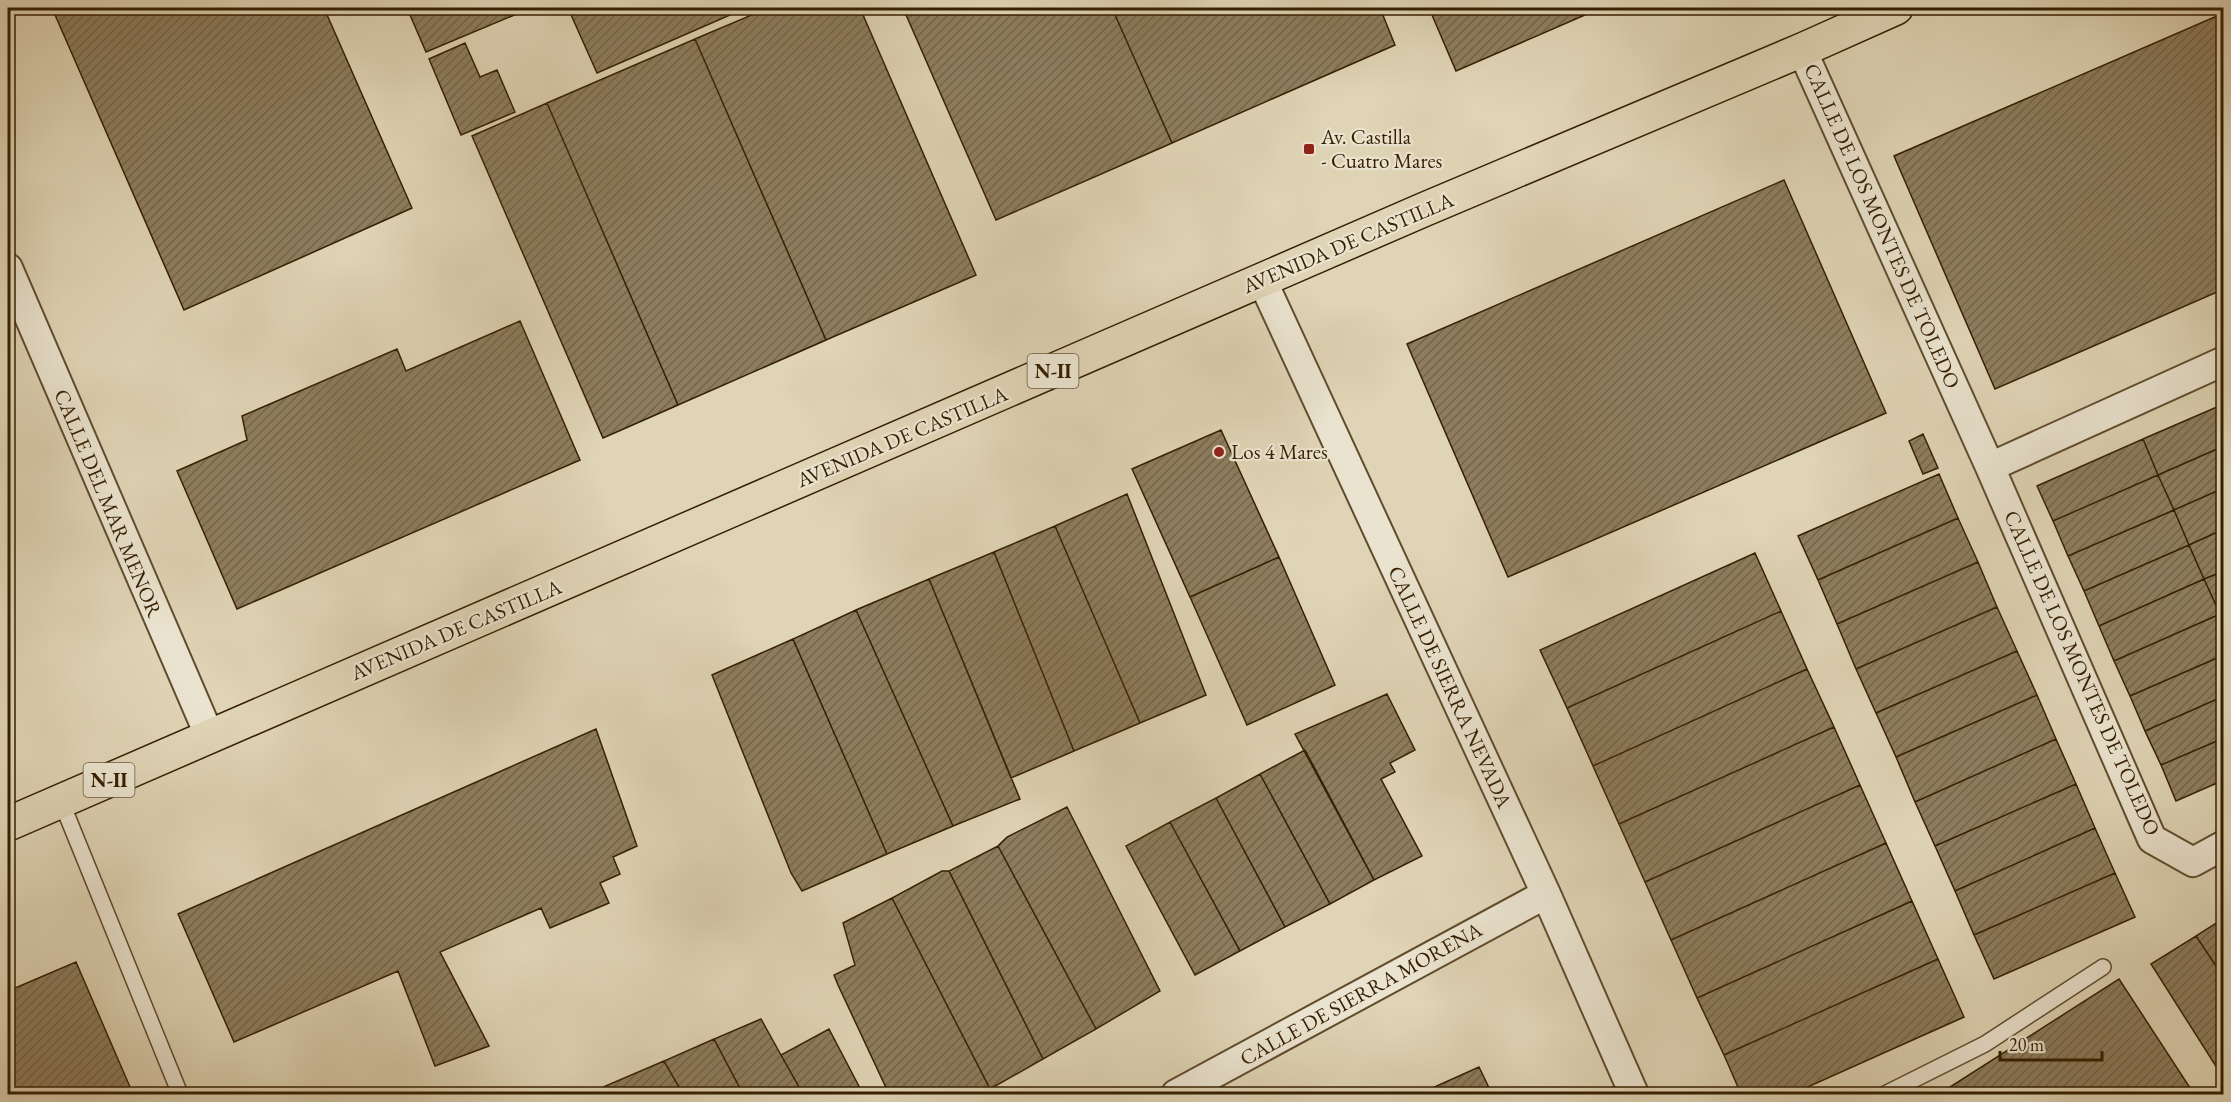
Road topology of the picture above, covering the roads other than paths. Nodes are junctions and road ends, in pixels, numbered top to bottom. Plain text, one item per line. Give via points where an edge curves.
1 (1896, 8) edge
2 (1802, 50) junction
3 (8, 268) edge
4 (1262, 280) junction
5 (2223, 361) edge
6 (1990, 467) junction
7 (210, 737) junction
8 (61, 801) junction
9 (8, 824) edge
10 (2223, 845) edge
11 (1545, 894) junction
12 (2103, 967) dead end
13 (180, 1095) edge
14 (1176, 1095) edge
15 (1634, 1095) edge
16 (1885, 1095) edge

1 - 2 main road, AVENIDA DE CASTILLA / N-II
2 - 4 main road, AVENIDA DE CASTILLA / N-II
2 - 6 street, CALLE DE LOS MONTES DE TOLEDO
3 - 7 street, CALLE DEL MAR MENOR
4 - 7 main road, AVENIDA DE CASTILLA / N-II
4 - 11 street, CALLE DE SIERRA NEVADA
5 - 6 street
6 - 10 street, CALLE DE LOS MONTES DE TOLEDO via 2152,839 2193,862
7 - 8 main road, AVENIDA DE CASTILLA / N-II
8 - 9 main road, AVENIDA DE CASTILLA / N-II
8 - 13 lane
11 - 14 street, CALLE DE SIERRA MORENA
11 - 15 street, CALLE DE SIERRA NEVADA
12 - 16 lane via 1985,1044

